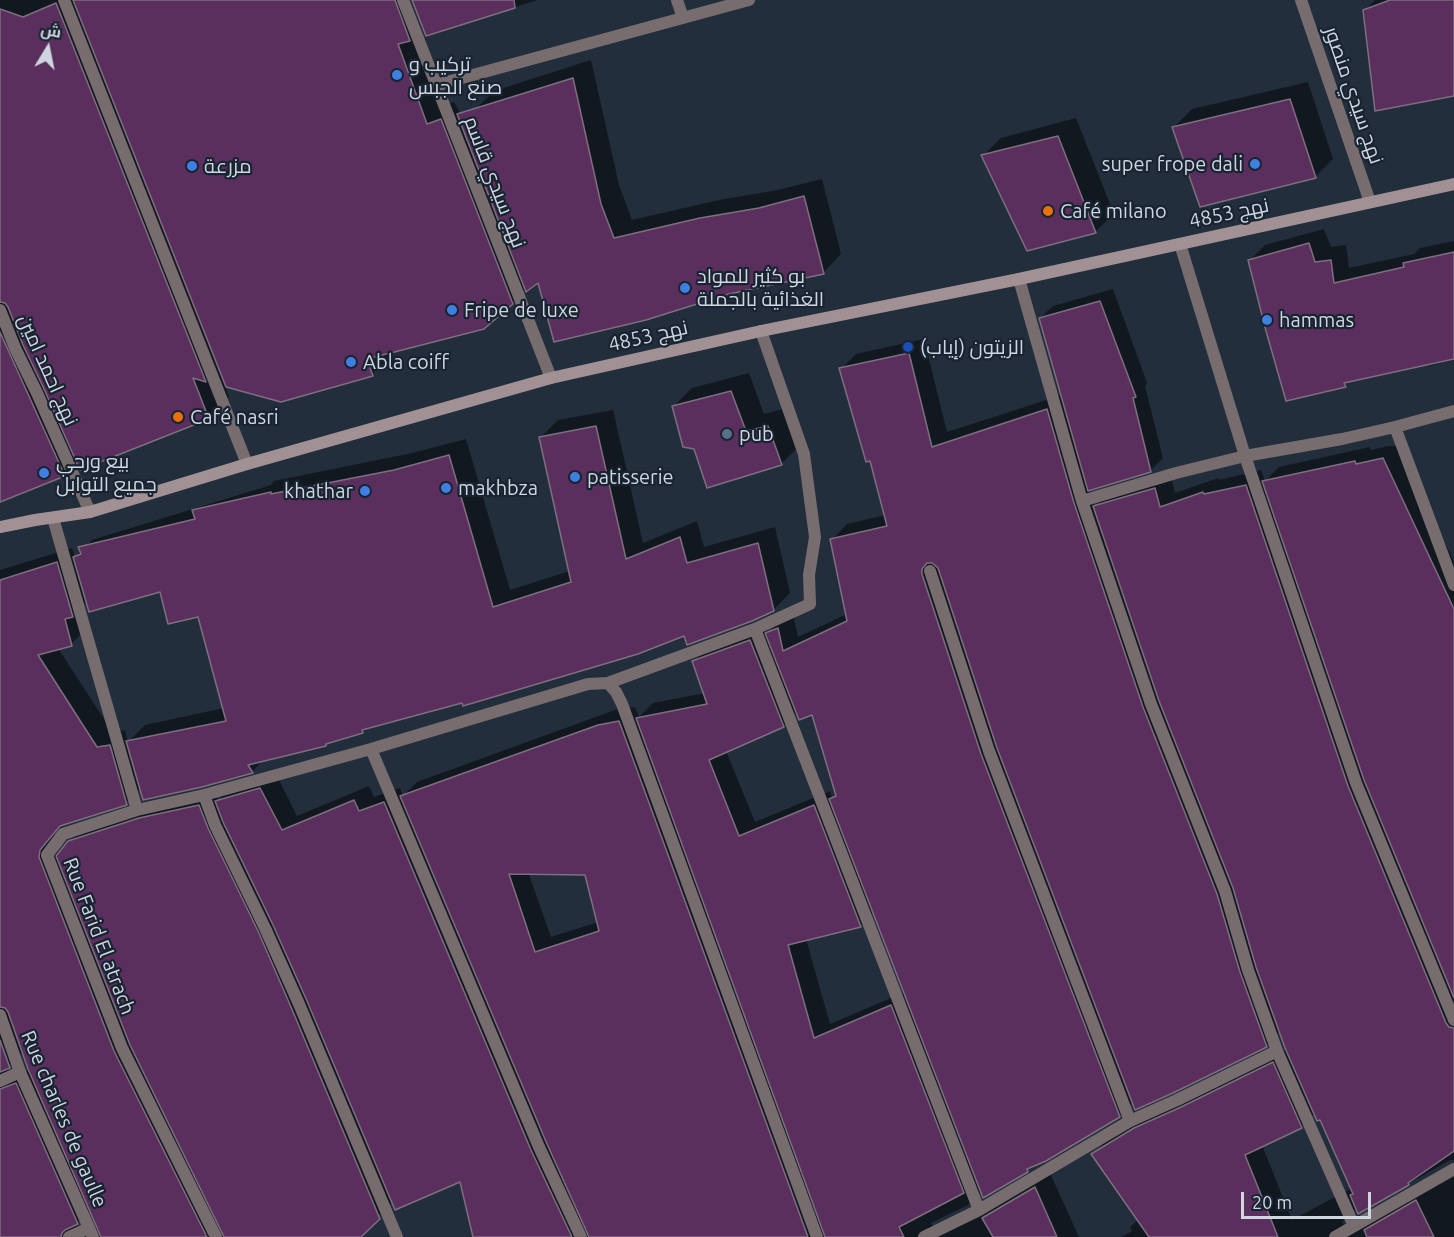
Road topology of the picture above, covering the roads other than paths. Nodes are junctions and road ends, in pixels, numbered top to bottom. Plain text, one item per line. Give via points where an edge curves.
1 (64, 0) edge
2 (403, 0) edge
3 (677, 0) edge
4 (749, 0) edge
5 (1301, 0) edge
6 (683, 18) junction
7 (436, 85) junction
8 (1454, 184) edge
9 (1370, 202) junction
10 (1180, 244) junction
11 (1019, 279) junction
12 (0, 309) edge
13 (761, 331) junction
14 (551, 378) junction
15 (1454, 411) edge
16 (1395, 427) junction
17 (1245, 456) junction
18 (247, 464) junction
19 (1082, 501) junction
20 (90, 512) junction
21 (53, 518) junction
22 (0, 527) edge
23 (930, 571) dead end
24 (1454, 585) edge
25 (755, 629) junction
26 (608, 683) junction
27 (371, 749) junction
28 (204, 795) junction
29 (137, 810) junction
30 (0, 1015) edge
31 (1454, 1020) edge
32 (1277, 1051) junction
33 (20, 1072) junction
34 (0, 1081) edge
35 (1130, 1122) junction
36 (1454, 1169) edge
37 (979, 1210) junction
38 (1354, 1226) junction
39 (91, 1232) edge
40 (69, 1237) edge
41 (216, 1237) edge
42 (397, 1237) edge
43 (581, 1237) edge
44 (817, 1237) edge
45 (924, 1237) edge
46 (1335, 1237) edge

1 - 18 street
2 - 7 street, نهج سيدي قاسم
3 - 6 street
4 - 6 street
5 - 9 street, نهج سيدي منصور
6 - 7 street
7 - 14 street, نهج سيدي قاسم
8 - 9 street, نهج 4853
9 - 10 street, نهج 4853
10 - 11 street, نهج 4853
10 - 17 street
11 - 13 street, نهج 4853
11 - 19 street
12 - 20 street, نهج احمد امين
13 - 14 street, نهج 4853
13 - 25 street via 804,454 815,537 809,575 810,604
14 - 18 street, نهج 4853
15 - 16 street
16 - 17 street
16 - 24 street
17 - 19 street
17 - 31 street via 1356,783
18 - 20 street, نهج 4853
19 - 32 street via 1150,704 1225,891
20 - 21 street, نهج 4853
21 - 22 street, نهج 4853
21 - 29 street
23 - 35 street via 989,751
25 - 26 street
25 - 37 street
26 - 27 street via 588,684
26 - 44 street via 622,704
27 - 28 street
27 - 43 street via 539,1147
28 - 29 street
28 - 42 street via 299,1004
29 - 41 street, Rue Farid El atrach via 63,834 47,855 122,1048
30 - 33 street, Rue charles de gaulle
32 - 35 street
32 - 38 street
33 - 34 street
33 - 39 street, Rue charles de gaulle
35 - 37 street
36 - 38 street
37 - 45 street
38 - 46 street
39 - 40 street

